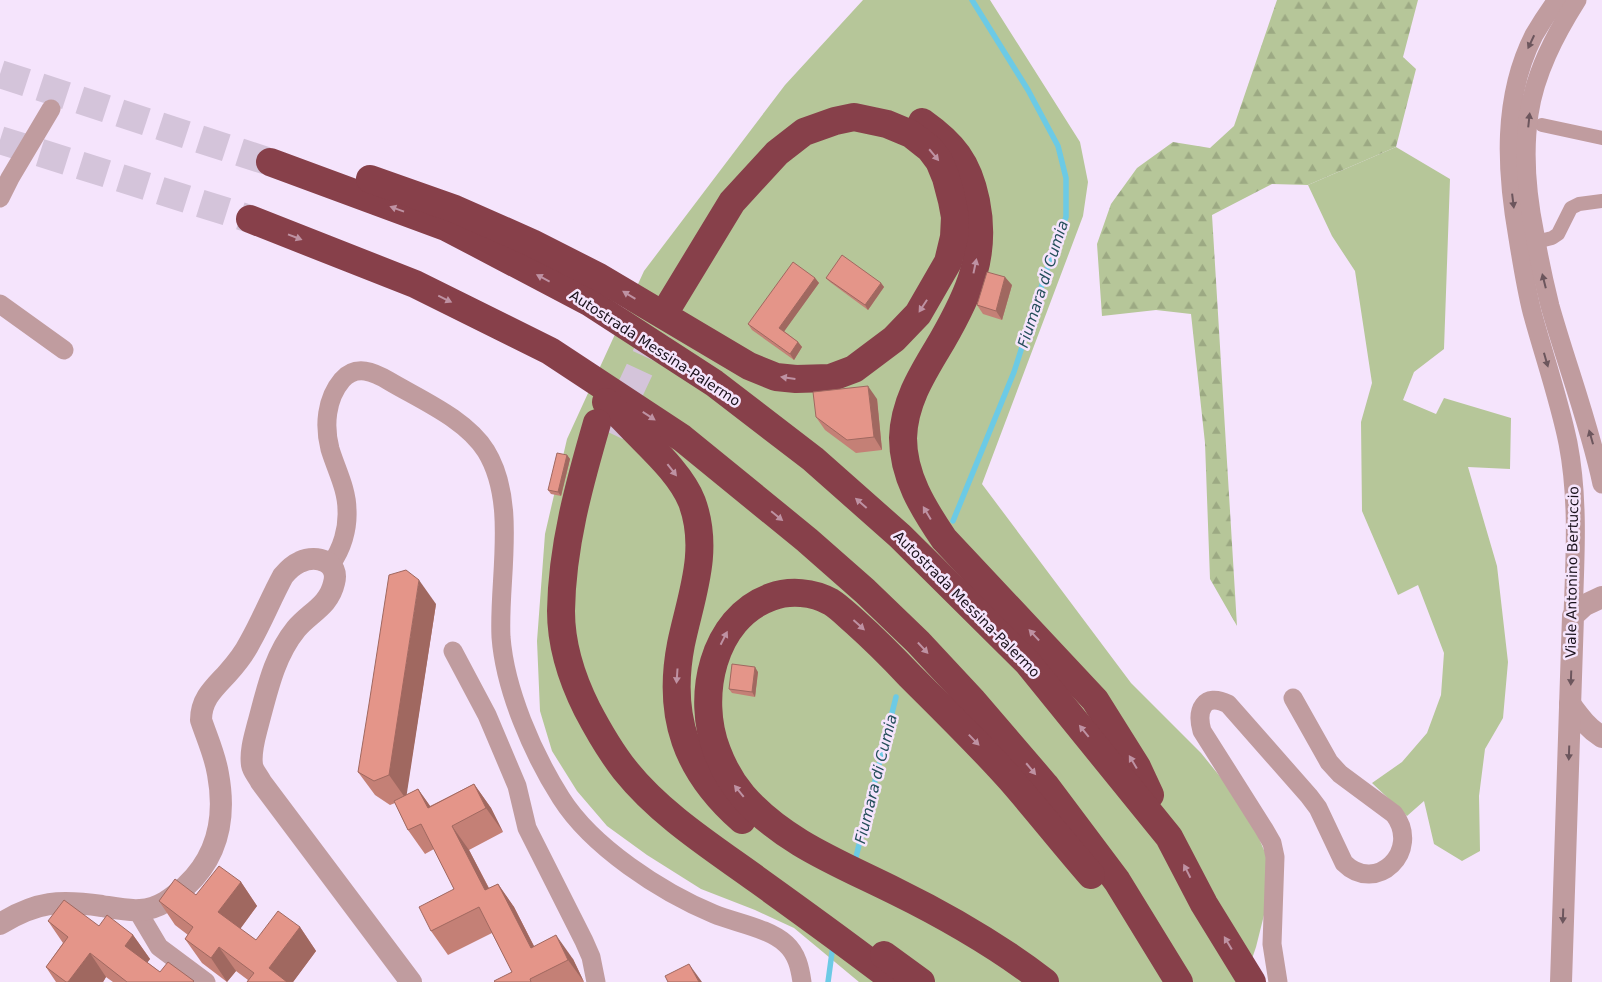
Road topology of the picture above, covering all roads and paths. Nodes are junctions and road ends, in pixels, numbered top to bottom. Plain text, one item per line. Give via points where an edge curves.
1 (1557, 0) edge
2 (1577, 0) edge
3 (51, 109) dead end
4 (1542, 125) dead end
5 (1602, 138) edge
6 (0, 198) edge
7 (1602, 201) edge
8 (250, 219) tunnel mouth
9 (1536, 242) junction
10 (0, 304) edge
11 (64, 350) dead end
12 (550, 351) junction
13 (1602, 484) edge
14 (331, 564) junction
15 (1602, 597) edge
16 (1573, 616) junction
17 (453, 651) dead end
18 (1293, 698) dead end
19 (1570, 704) junction
20 (1602, 737) edge
21 (1170, 837) junction
22 (137, 910) junction
23 (0, 924) edge
24 (1174, 974) edge
25 (206, 982) edge
26 (410, 982) edge
27 (596, 982) edge
28 (802, 982) edge
29 (896, 982) edge
30 (921, 982) edge
31 (1024, 982) edge
32 (1045, 982) edge
33 (1252, 982) edge
34 (1278, 982) edge
35 (1561, 982) edge

1 -> 16 street, Viale Antonino Bertuccio via 1535,34 1521,67 1509,129 1510,172 1532,309 1571,462 1575,524
9 -> 2 street, Viale Antonino Bertuccio via 1526,172 1529,114 1552,43
3 - 6 street
4 - 5 street
7 - 9 street via 1571,208 1558,234
8 -> 12 highway via 414,284
13 -> 9 street, Viale Antonino Bertuccio via 1550,306
10 - 11 street
12 -> 24 highway via 682,438 806,540 918,642 1045,785 1117,881
12 -> 31 highway via 616,411 673,470 692,502 700,536 698,563 681,644 676,698 683,738 705,778 728,807 785,850 972,946
14 - 22 street via 316,558 290,567 250,643 205,700 202,720 220,790 220,823 214,848 203,868 176,895 156,907
14 - 26 street via 335,582 326,602 295,630 276,662 253,746 252,766
14 - 28 street via 340,552 348,510 330,448 328,412 341,381 355,371 365,371 383,377 460,424 479,442 490,459 499,487 504,521 501,622 508,676 543,766 563,801 581,824 607,848 660,886 712,914 766,932 785,943 797,959
15 - 16 street via 1584,605
16 -> 19 street, Viale Antonino Bertuccio
17 - 27 street via 487,715 517,786 527,828 591,957
18 - 34 street via 1329,762 1394,814 1403,831 1403,842 1395,862 1387,869 1368,874 1350,869 1309,796 1228,704 1214,700 1202,706 1199,715 1202,731 1274,850 1272,944
19 - 20 street via 1592,731
19 -> 35 street, Viale Antonino Bertuccio
21 - 21 highway, Autostrada Messina-Palermo via 1137,767 1095,700 944,538 926,514 908,473 903,438 910,402 962,302 973,276 980,245 974,190 965,166 939,135 917,119 872,106 852,104 799,119 764,146 722,192 684,246 663,300 732,202 777,153 804,132 854,117 911,134 930,150 946,178 955,217 948,262 918,314 894,339 854,370 830,378 776,377 749,366 599,277 455,209 343,170 270,162 446,227 589,302 714,383 813,459 900,536 1027,662
33 -> 21 highway, Autostrada Messina-Palermo via 1204,904
22 - 23 street via 54,902 28,909
22 - 25 street via 159,947
32 -> 24 highway via 978,935 792,838 756,810 734,784 716,751 711,733 710,677 726,633 750,606 776,595 791,593 820,597 844,612 882,646 988,755
29 - 30 highway via 672,816 625,770 601,735 576,686 566,657 561,613 564,559 578,488 603,428 581,530 574,612 580,654 589,682 612,729 646,776 678,807

